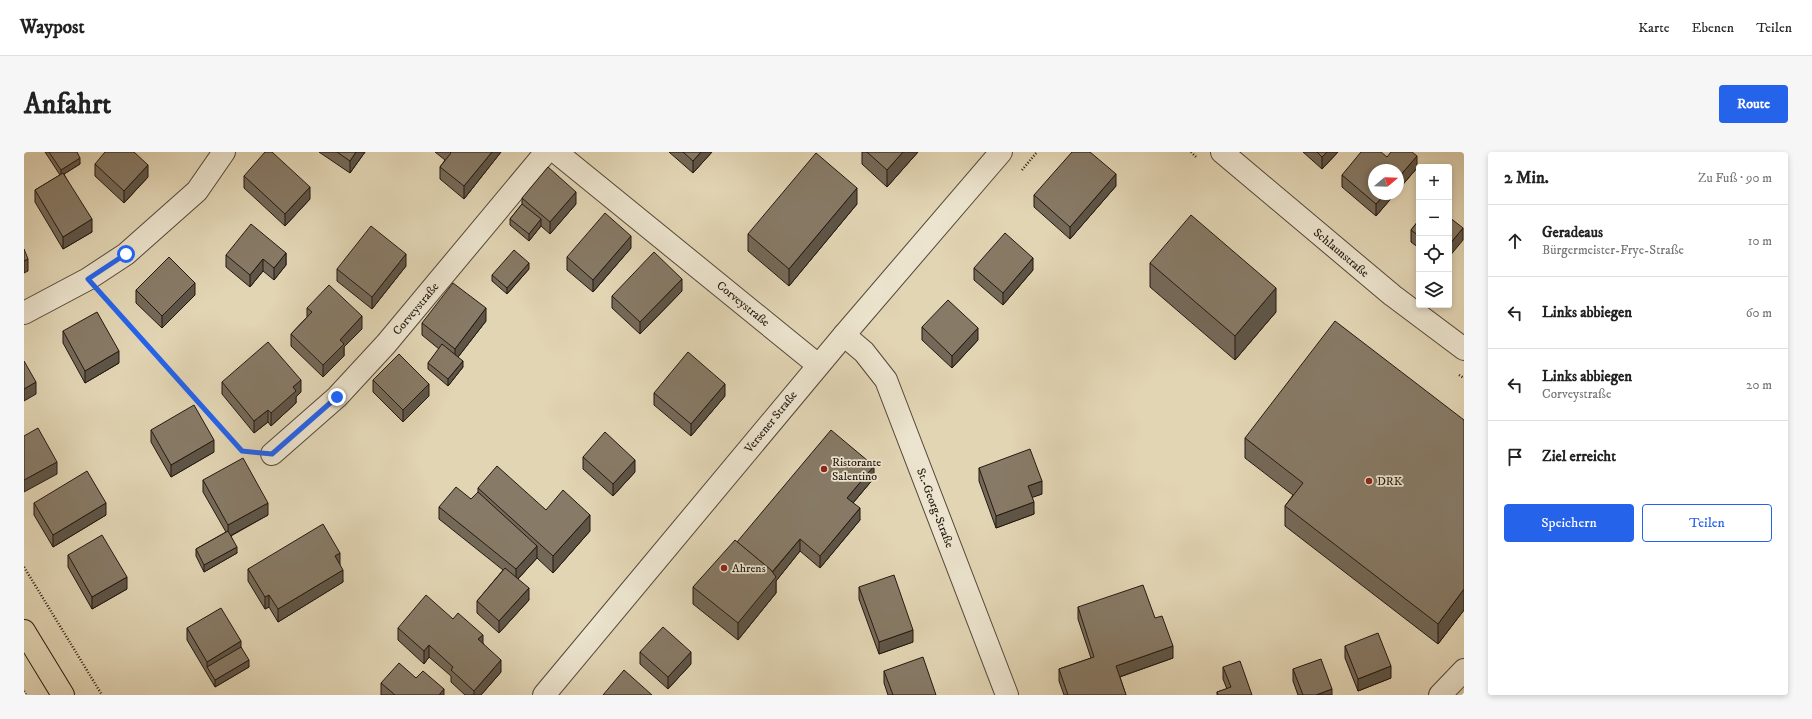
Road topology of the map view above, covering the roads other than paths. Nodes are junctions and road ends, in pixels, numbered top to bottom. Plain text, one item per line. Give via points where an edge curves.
1 (224, 152) edge
2 (546, 152) edge
3 (556, 152) edge
4 (1001, 152) edge
5 (1222, 152) edge
6 (24, 313) edge
7 (844, 335) junction
8 (1464, 349) edge
9 (818, 365) junction
10 (272, 454) road end
11 (24, 630) edge
12 (1464, 670) edge
13 (63, 695) edge
14 (544, 695) edge
15 (1007, 695) edge
16 (1440, 695) edge

1 - 6 street via 196,191 126,254 88,279
2 - 10 street, Corveystraße via 386,344 337,397
3 - 9 street, Corveystraße
4 - 7 street, Versener Straße
5 - 8 street, Schlaunstraße via 1392,295
7 - 9 street, Versener Straße
7 - 15 street, St.-Georg-Straße via 864,352 886,380
9 - 14 street, Versener Straße
11 - 13 main road
12 - 16 street

